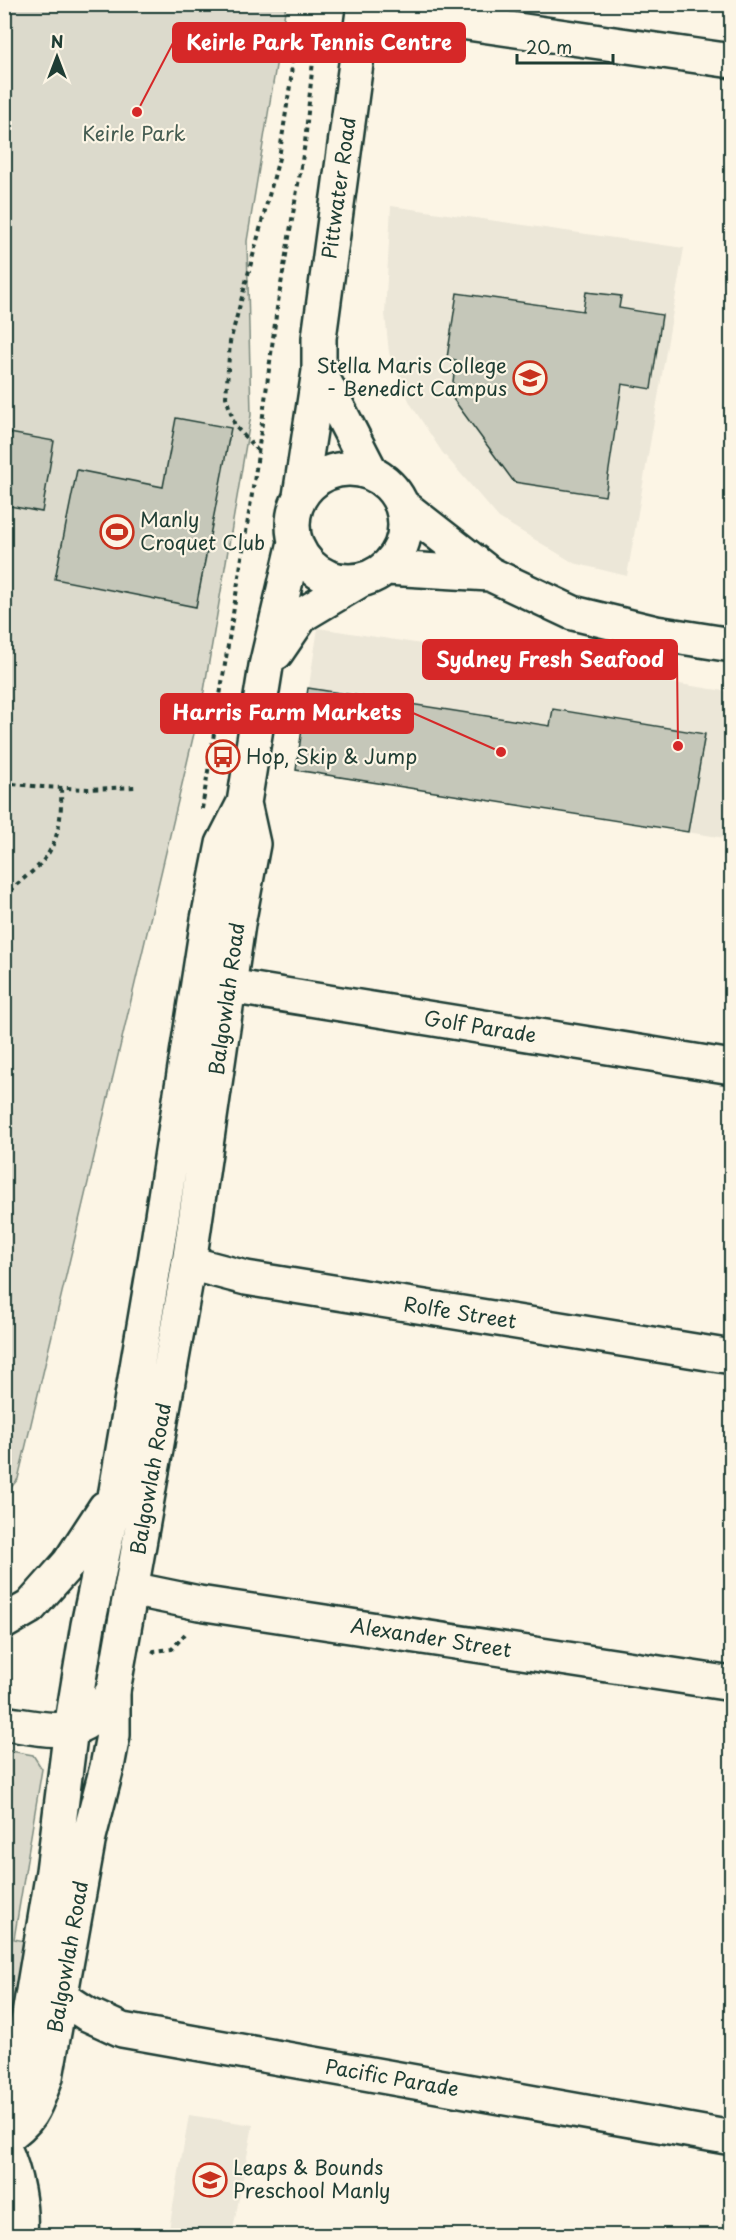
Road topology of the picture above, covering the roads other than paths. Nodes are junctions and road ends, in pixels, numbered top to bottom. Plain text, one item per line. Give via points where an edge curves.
1 (364, 6) edge
2 (732, 61) edge
3 (319, 371) junction
4 (371, 472) junction
5 (300, 495) junction
6 (403, 506) junction
7 (295, 542) junction
8 (490, 574) junction
9 (373, 575) junction
10 (732, 645) edge
11 (266, 666) junction
12 (244, 803) junction
13 (230, 986) junction
14 (732, 1067) edge
15 (189, 1263) junction
16 (732, 1357) edge
17 (116, 1491) junction
18 (131, 1589) junction
19 (4, 1622) edge
20 (732, 1684) edge
21 (113, 1691) junction
22 (4, 1723) edge
23 (71, 1728) junction
24 (61, 1997) junction
25 (4, 2099) edge
26 (4, 2138) edge
27 (732, 2138) edge
28 (4, 2148) edge
29 (20, 2235) edge

1 - 2 main road
1 - 3 main road, Pittwater Road via 319,338
3 - 4 main road, Pittwater Road
3 - 5 main road, Pittwater Road
4 - 5 main road via 351,468 331,471 313,481
4 - 6 main road via 394,489
5 - 7 main road via 293,514
6 - 8 main road
6 - 9 main road via 406,534 399,553
7 - 9 main road via 299,554 314,570 332,579
7 - 11 main road, Balgowlah Road
8 - 9 main road
8 - 10 main road via 573,613 656,633
9 - 11 main road, Balgowlah Road via 302,615
11 - 12 main road, Balgowlah Road
12 - 13 main road, Balgowlah Road via 253,844
12 - 17 main road, Balgowlah Road via 223,844 208,919
13 - 14 main road, Golf Parade
13 - 15 main road, Balgowlah Road
15 - 16 main road, Rolfe Street via 246,1278
15 - 18 main road, Balgowlah Road
17 - 19 main road via 69,1563 30,1607
17 - 23 main road, Balgowlah Road
18 - 20 main road, Alexander Street via 199,1603
18 - 21 main road, Balgowlah Road
21 - 23 main road via 98,1713 85,1724
21 - 24 main road, Balgowlah Road via 113,1735 89,1837
22 - 23 main road
23 - 25 main road, Balgowlah Road via 25,2038 17,2075
24 - 26 main road, Balgowlah Road via 46,2077 34,2109 23,2124
24 - 27 main road, Pacific Parade via 122,2030
28 - 29 main road via 12,2167

